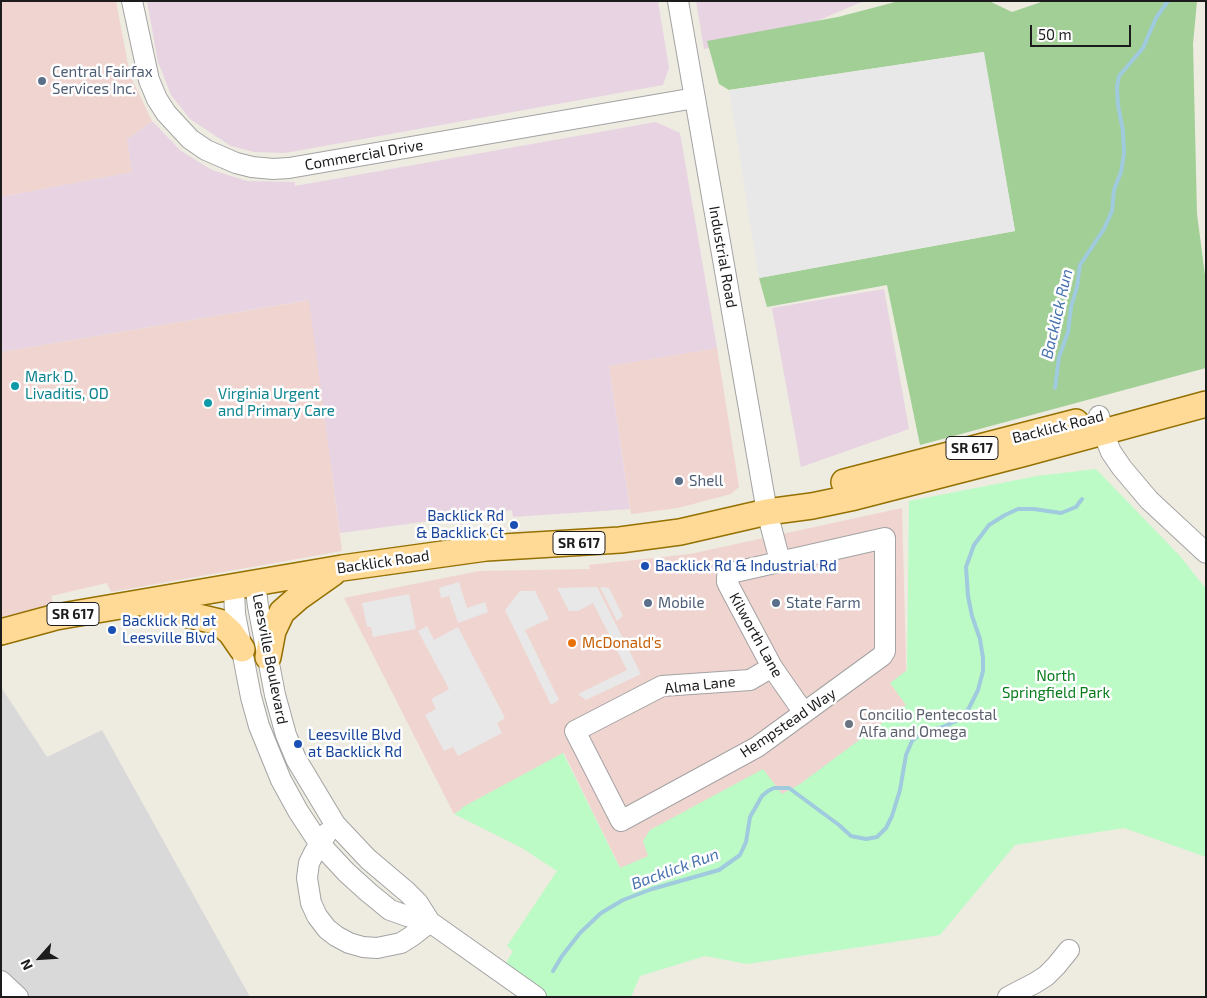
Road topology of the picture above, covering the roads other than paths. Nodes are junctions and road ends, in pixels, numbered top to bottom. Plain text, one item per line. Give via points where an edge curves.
1 (132, 1) edge
2 (678, 1) edge
3 (695, 98) junction
4 (1206, 386) edge
5 (1181, 402) junction
6 (1206, 404) edge
7 (1101, 424) junction
8 (767, 512) junction
9 (885, 538) joint
10 (1206, 553) edge
11 (780, 562) junction
12 (342, 568) junction
13 (245, 585) junction
14 (137, 603) junction
15 (1, 632) edge
16 (242, 649) junction
17 (268, 657) junction
18 (772, 667) junction
19 (804, 713) junction
20 (575, 731) joint
21 (335, 824) junction
22 (319, 843) junction
23 (430, 922) junction
24 (1069, 950) dead end
25 (1, 981) edge
26 (18, 997) edge
27 (536, 997) edge
28 (1008, 997) edge

1 - 3 street, Commercial Drive via 149,80 166,113 190,139 206,150 252,167 289,168
2 - 3 street, Industrial Road
3 - 8 street, Industrial Road
4 - 5 main road, Backlick Road / SR 617
5 - 6 main road, Backlick Road / SR 617
5 - 7 main road, Backlick Road / SR 617
7 - 8 main road, Backlick Road / SR 617 via 844,482
7 - 10 street via 1111,452 1133,482
8 - 11 street
8 - 12 main road, Backlick Road / SR 617 via 663,536 486,548
9 - 11 street, Kilworth Lane
9 - 19 street, Hempstead Way via 885,651
11 - 18 street, Kilworth Lane via 735,572 727,577
12 - 13 main road, Backlick Road / SR 617
12 - 17 main road via 282,612 273,631
13 - 14 main road, Backlick Road / SR 617
13 - 16 street, Leesville Boulevard via 235,614
13 - 17 street, Leesville Boulevard via 258,606
14 - 15 main road, Backlick Road / SR 617 via 56,617
14 - 16 main road via 218,622
16 - 22 street, Leesville Boulevard via 251,698 269,753 298,811
17 - 21 street, Leesville Boulevard via 276,701 289,743 308,782
18 - 19 street, Kilworth Lane
18 - 20 street, Alma Lane via 750,680 662,686
19 - 20 street, Hempstead Way via 757,747 621,821
21 - 22 street
21 - 23 street, Leesville Boulevard via 368,860 408,892
22 - 23 street, Leesville Boulevard via 346,872 390,910
22 - 23 street via 309,863 308,888 317,916 336,936 363,947 384,947 407,940
23 - 27 street, Leesville Boulevard
24 - 28 street via 1046,976
25 - 26 street

